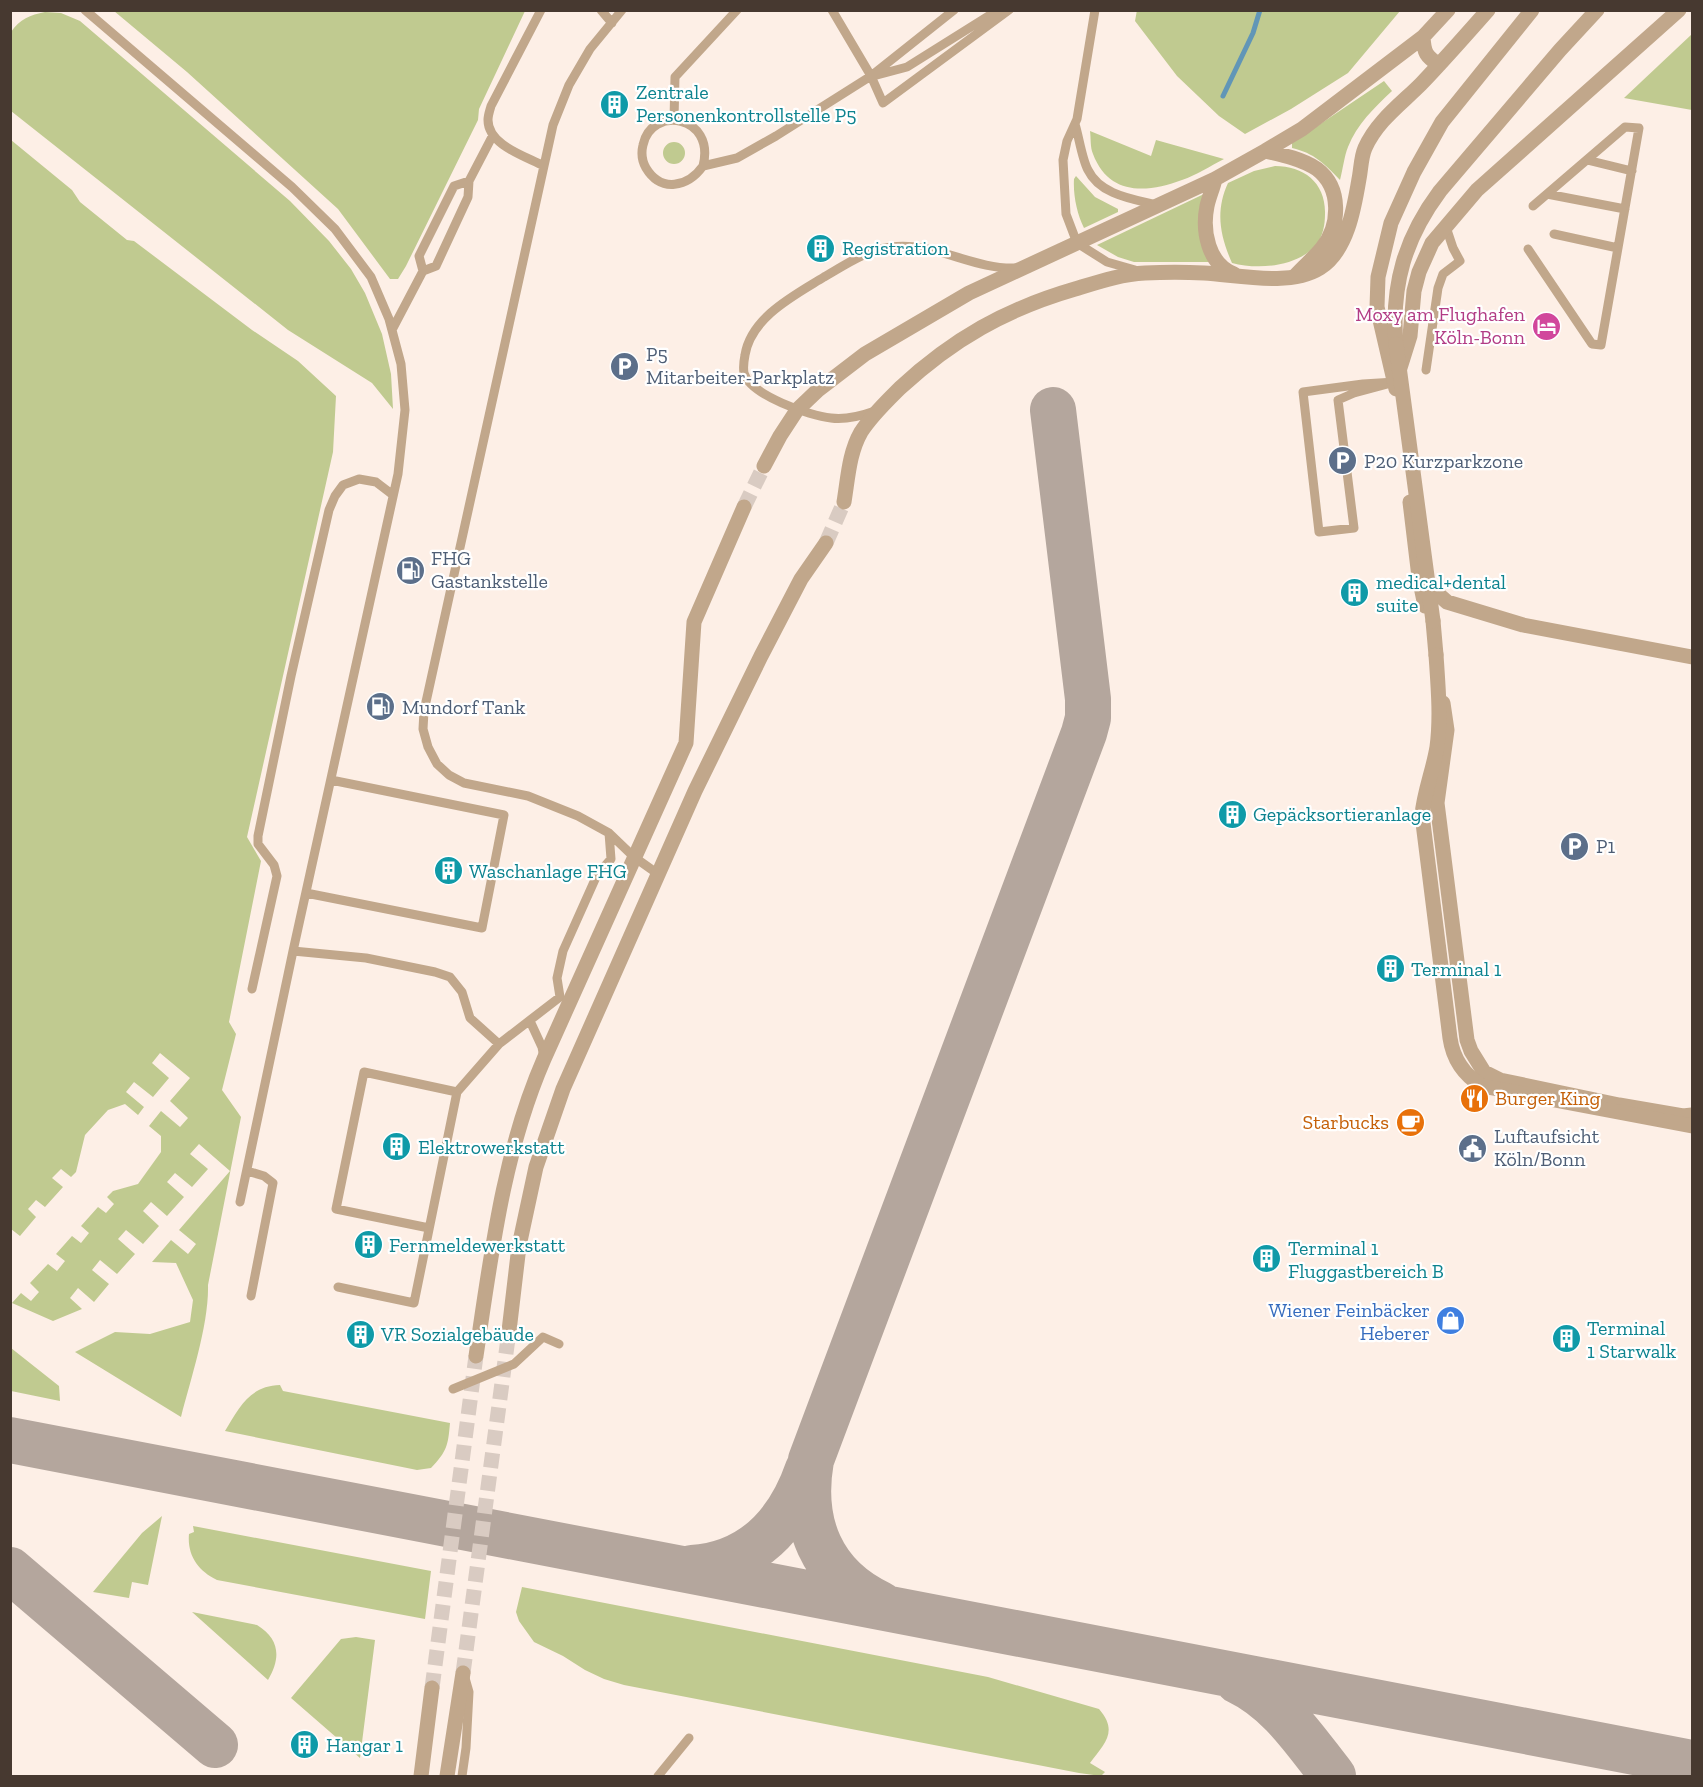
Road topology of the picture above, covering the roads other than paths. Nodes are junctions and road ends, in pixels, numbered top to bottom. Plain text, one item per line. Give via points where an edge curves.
1 (85, 10) edge
2 (541, 10) edge
3 (602, 10) edge
4 (622, 10) edge
5 (737, 10) edge
6 (832, 10) edge
7 (998, 10) edge
8 (1009, 10) edge
9 (1095, 10) edge
10 (1448, 10) edge
11 (1488, 10) edge
12 (1532, 10) edge
13 (1581, 10) edge
14 (1597, 10) edge
15 (1678, 10) edge
16 (954, 11) edge
17 (612, 23) junction
18 (1424, 37) junction
19 (1560, 50) junction
20 (1439, 65) junction
21 (872, 76) junction
22 (674, 120) junction
23 (1075, 124) junction
24 (493, 135) junction
25 (1265, 151) junction
26 (1587, 160) junction
27 (544, 166) junction
28 (703, 166) junction
29 (1632, 171) junction
30 (1215, 179) junction
31 (469, 182) junction
32 (1547, 194) junction
33 (1157, 205) junction
34 (1533, 206) dead end
35 (1625, 209) junction
36 (1446, 227) junction
37 (1554, 234) dead end
38 (1077, 243) junction
39 (1618, 248) junction
40 (1528, 249) dead end
41 (1024, 268) junction
42 (423, 271) junction
43 (1146, 273) junction
44 (1237, 275) junction
45 (1294, 277) junction
46 (393, 330) junction
47 (1426, 370) dead end
48 (1395, 382) junction
49 (797, 410) junction
50 (877, 410) junction
51 (764, 466) tunnel mouth
52 (393, 495) junction
53 (844, 502) tunnel mouth
54 (744, 507) tunnel mouth
55 (826, 543) tunnel mouth
56 (1419, 577) junction
57 (1692, 657) edge
58 (331, 780) junction
59 (609, 833) junction
60 (634, 857) junction
61 (658, 874) junction
62 (306, 893) junction
63 (293, 951) junction
64 (252, 989) dead end
65 (530, 1021) junction
66 (1467, 1040) junction
67 (499, 1044) junction
68 (544, 1059) junction
69 (457, 1092) junction
70 (1692, 1107) edge
71 (1692, 1115) edge
72 (1692, 1126) edge
73 (247, 1171) junction
74 (240, 1202) dead end
75 (429, 1228) junction
76 (338, 1287) dead end
77 (251, 1296) dead end
78 (509, 1331) tunnel mouth
79 (559, 1344) dead end
80 (476, 1356) tunnel mouth
81 (453, 1389) dead end
82 (463, 1673) joint
83 (432, 1688) tunnel mouth
84 (690, 1738) dead end
85 (421, 1776) edge
86 (447, 1776) edge
87 (462, 1776) edge
88 (658, 1776) edge

1 - 46 lane via 292,187 335,229 371,277
2 - 24 lane via 491,106 488,121
3 - 17 lane
4 - 17 lane
5 - 22 lane via 675,77
6 - 21 lane
7 - 21 lane via 907,67
8 - 21 lane via 883,103
9 - 23 lane
10 - 18 street
11 - 20 street
12 - 48 street via 1442,122 1391,223 1378,277 1377,307
13 - 19 street
14 - 19 street
15 - 36 street via 1477,190
16 - 21 lane
17 - 27 lane via 590,49 569,85 553,125
18 - 20 street via 1427,56
18 - 25 street via 1302,129
19 - 72 street, bridge via 1431,203 1411,239 1398,281 1396,344 1437,655 1439,721 1434,766 1423,803 1422,831 1451,1048 1464,1072 1482,1086
20 - 45 street via 1374,132 1365,150 1353,209 1337,250 1319,268
21 - 28 lane via 764,144 737,158
22 - 28 lane via 694,127 701,135 706,155
22 - 28 lane via 655,126 643,142 644,163 649,173 668,184 679,184
23 - 33 lane via 1088,170 1100,185 1123,197
23 - 38 lane via 1063,160 1066,214
24 - 27 lane
24 - 31 lane
25 - 30 street
25 - 45 street via 1300,160 1316,169 1334,191 1335,217 1329,236
26 - 29 lane
26 - 29 lane via 1625,127 1639,128
26 - 32 lane
27 - 59 lane via 423,729 437,764 449,775 464,783 528,796
29 - 35 lane
30 - 33 street
30 - 44 street via 1206,211 1207,239 1218,264
31 - 42 lane via 468,197 436,266
31 - 42 lane via 454,186 419,256
32 - 34 lane
32 - 35 lane
33 - 38 street
35 - 39 lane
36 - 47 lane via 1460,261 1443,274 1438,288
36 - 48 street via 1432,243 1419,272 1410,336
37 - 39 lane
38 - 41 street
38 - 43 lane via 1107,262
39 - 40 lane via 1601,345 1592,344
41 - 49 street via 969,293 865,354
41 - 49 lane via 1003,269 913,247 891,247 866,253 811,285 784,302 755,330 744,363 744,374 754,388
42 - 46 lane
43 - 44 street
43 - 50 street via 1088,284 1009,312 924,366
44 - 45 street
46 - 52 lane via 405,410
48 - 48 lane via 1303,392 1319,532 1354,528 1338,400
48 - 56 street
49 - 50 lane via 831,418 860,417
49 - 51 street
50 - 53 street via 852,451
52 - 58 lane
52 - 64 lane via 376,482 359,479 343,485 329,510 260,827 258,844 274,865 277,876
54 - 60 street via 694,622 686,743
55 - 61 street via 801,579 761,656
56 - 57 street via 1447,602 1523,625
56 - 66 street via 1438,664 1447,730 1437,803
58 - 62 lane
58 - 62 lane via 504,814 482,928
59 - 60 lane
59 - 65 lane via 611,859 597,875 564,951 557,978 560,997
60 - 61 lane
60 - 68 street
61 - 78 street via 563,1089 536,1167 519,1246
62 - 63 lane
63 - 67 lane via 366,958 450,977 462,992 470,1018
63 - 73 lane
65 - 67 lane
65 - 68 lane
66 - 70 street via 1493,1066 1515,1074
66 - 71 street via 1484,1072 1500,1080 1619,1105
67 - 69 lane
68 - 80 street via 509,1163
69 - 75 lane
69 - 75 lane via 364,1072 336,1209
73 - 74 lane
73 - 77 lane via 273,1183
75 - 76 lane via 414,1303
79 - 81 lane via 543,1337 514,1364
82 - 86 street
82 - 87 lane via 470,1692
83 - 85 street
84 - 88 lane

